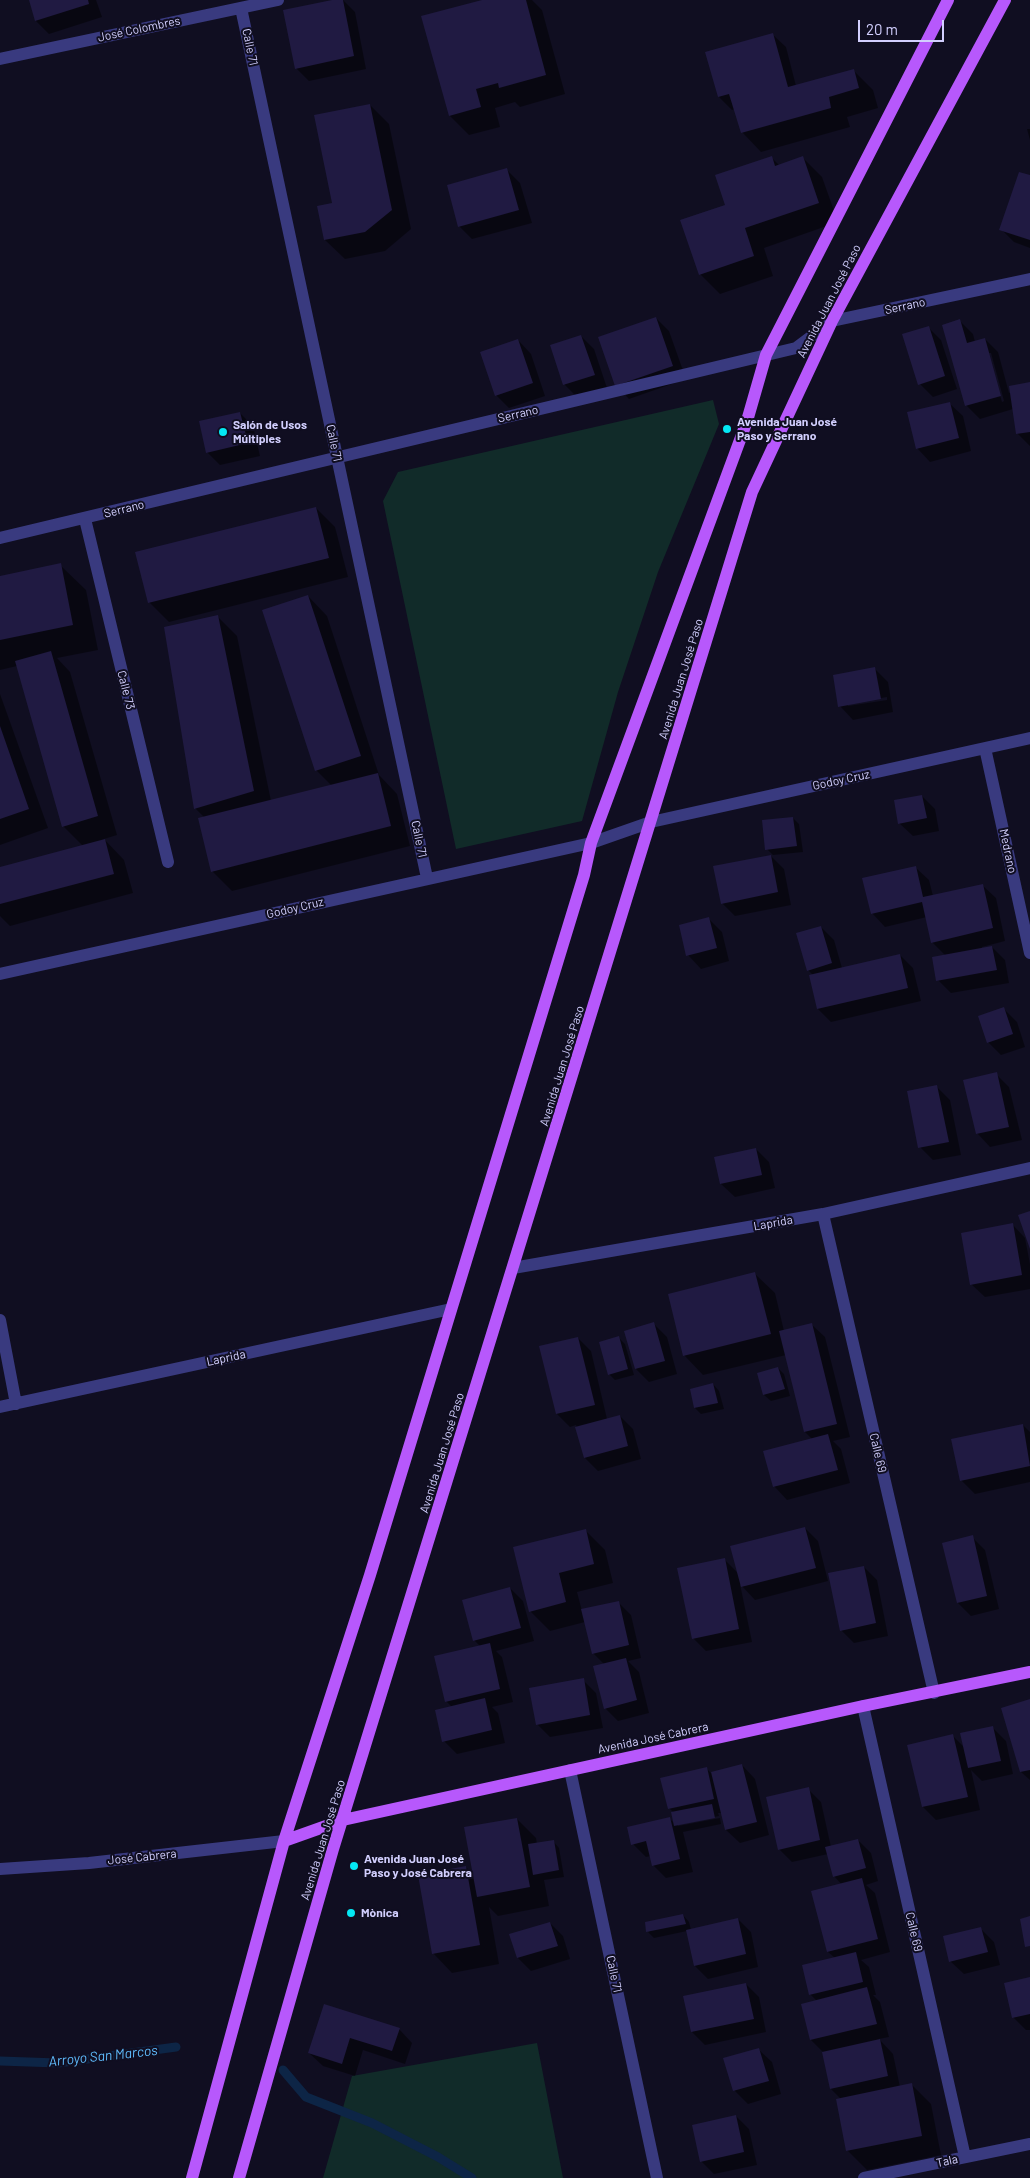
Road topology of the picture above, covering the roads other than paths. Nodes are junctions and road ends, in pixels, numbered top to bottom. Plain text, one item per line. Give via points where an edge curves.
1 (278, 0) edge
2 (948, 0) edge
3 (1005, 0) edge
4 (242, 8) junction
5 (0, 58) edge
6 (1030, 279) edge
7 (832, 321) junction
8 (766, 355) junction
9 (337, 457) junction
10 (85, 518) junction
11 (0, 538) edge
12 (1030, 738) edge
13 (985, 748) junction
14 (651, 822) junction
15 (591, 843) junction
16 (168, 862) dead end
17 (428, 878) junction
18 (1030, 953) edge
19 (0, 974) edge
20 (1030, 1168) edge
21 (822, 1214) junction
22 (513, 1268) junction
23 (451, 1309) junction
24 (0, 1320) edge
25 (16, 1404) junction
26 (0, 1407) edge
27 (1030, 1672) edge
28 (934, 1693) junction
29 (863, 1706) junction
30 (570, 1770) junction
31 (343, 1820) junction
32 (284, 1841) junction
33 (0, 1869) edge
34 (1030, 2144) edge
35 (965, 2157) junction
36 (192, 2178) edge
37 (239, 2178) edge
38 (657, 2178) edge
39 (864, 2178) edge

1 - 4 street, José Colombres
2 - 8 main road, Avenida Juan José Paso
3 - 7 main road, Avenida Juan José Paso
4 - 5 street, José Colombres
4 - 9 street, Calle 71
6 - 7 street, Serrano
7 - 8 street, Serrano via 796,348
7 - 14 main road, Avenida Juan José Paso via 752,492
8 - 9 street, Serrano
8 - 15 main road, Avenida Juan José Paso via 737,448
9 - 10 street, Serrano
9 - 17 street, Calle 71
10 - 11 street, Serrano
10 - 16 street, Calle 73
12 - 13 street, Godoy Cruz
13 - 14 street, Godoy Cruz
13 - 18 street, Medrano
14 - 15 street, Godoy Cruz
14 - 22 main road, Avenida Juan José Paso
15 - 17 street, Godoy Cruz
15 - 23 main road, Avenida Juan José Paso via 584,875
17 - 19 street, Godoy Cruz
20 - 21 street, Laprida
21 - 22 street, Laprida
21 - 28 street, Calle 69
22 - 31 main road, Avenida Juan José Paso
23 - 25 street, Laprida
23 - 32 main road, Avenida Juan José Paso
24 - 25 street
25 - 26 street, Laprida
27 - 28 main road, Avenida José Cabrera
28 - 29 main road, Avenida José Cabrera
29 - 30 main road, Avenida José Cabrera
29 - 35 street, Calle 69
30 - 31 main road, Avenida José Cabrera
30 - 38 street, Calle 71
31 - 32 main road, Avenida José Cabrera
31 - 37 main road, Avenida Juan José Paso
32 - 33 street, José Cabrera via 89,1863
32 - 36 main road, Avenida Juan José Paso
34 - 35 street, Tala
35 - 39 street, Tala

